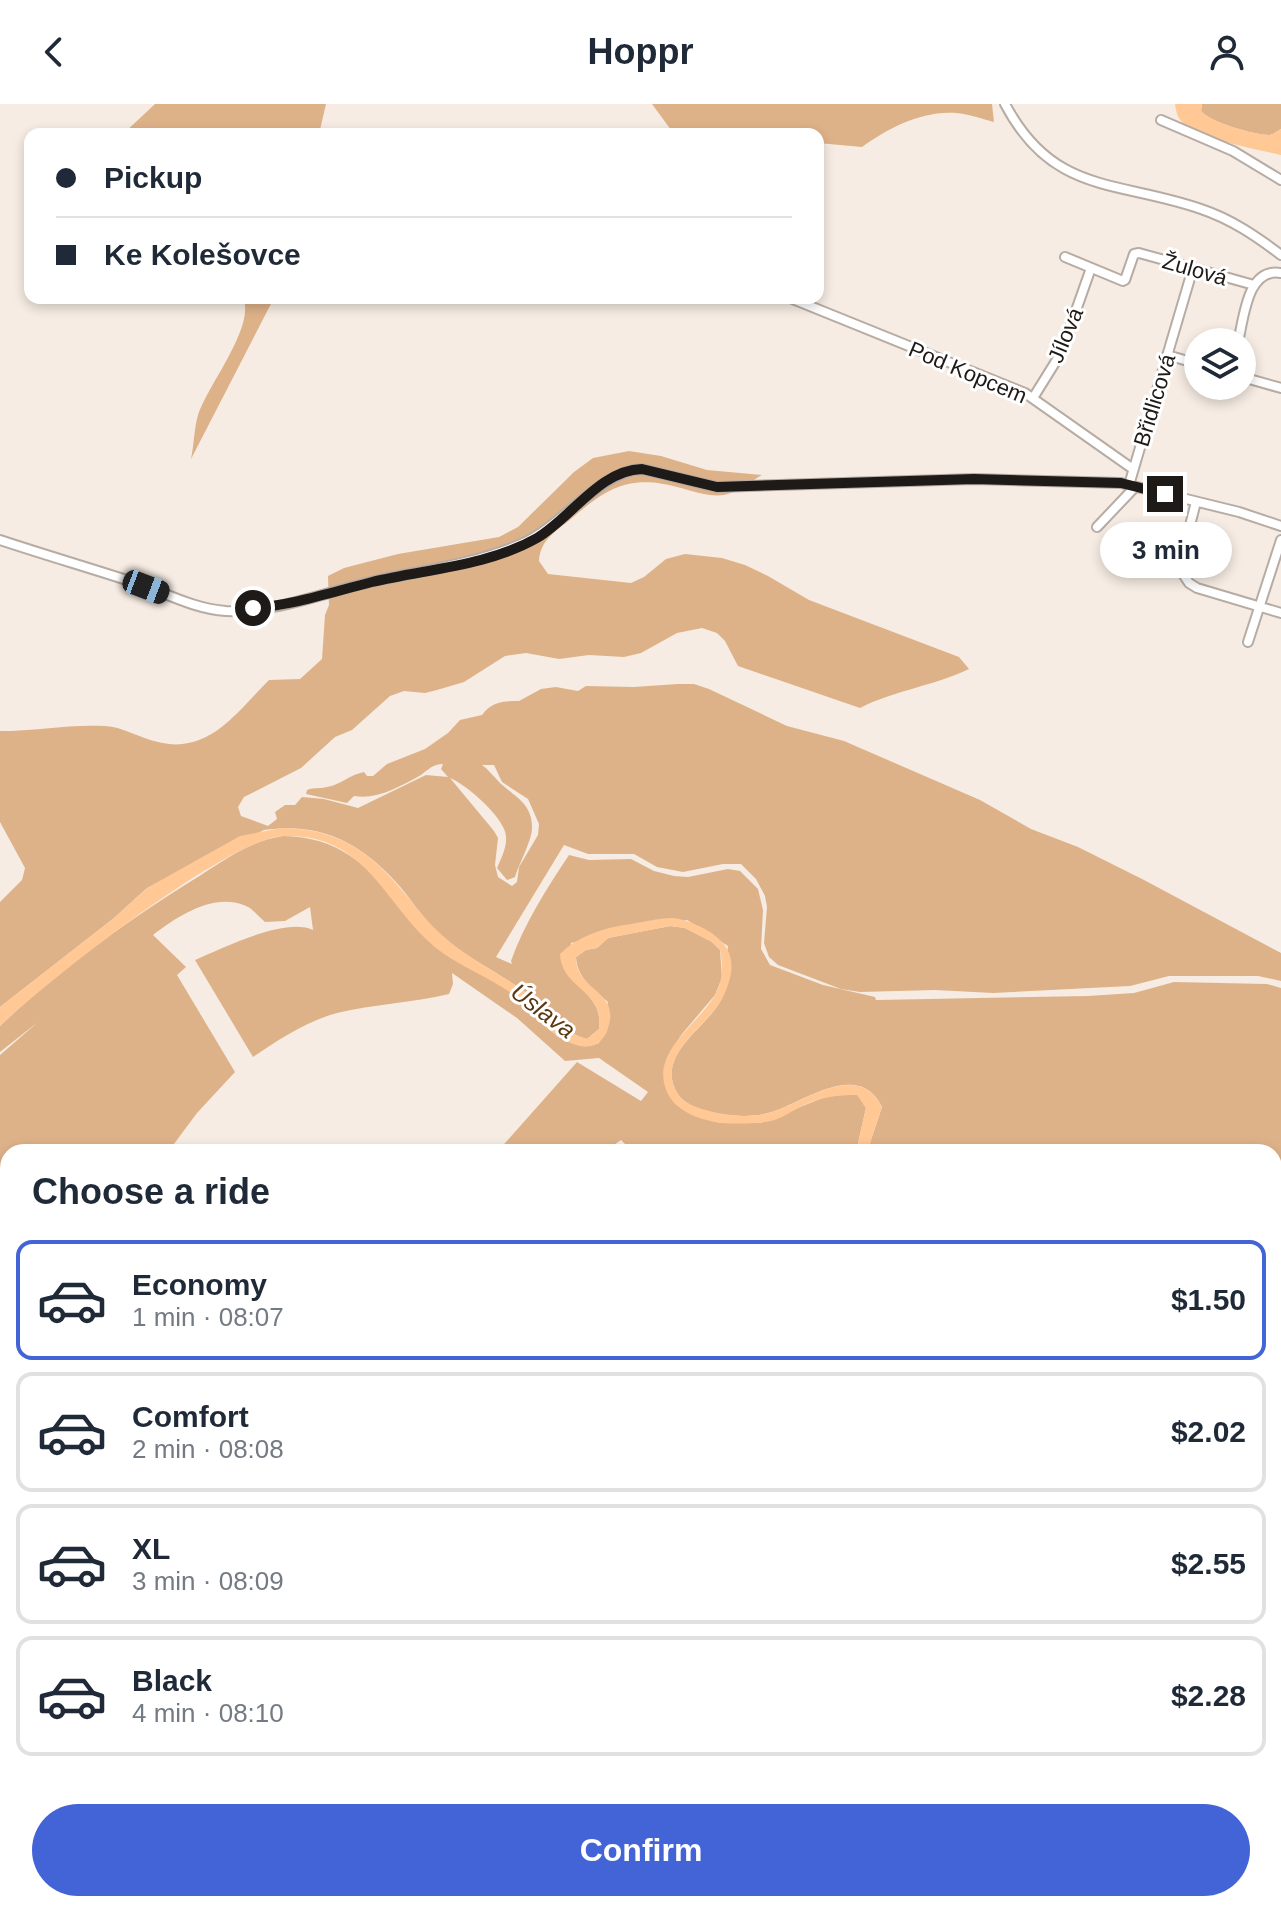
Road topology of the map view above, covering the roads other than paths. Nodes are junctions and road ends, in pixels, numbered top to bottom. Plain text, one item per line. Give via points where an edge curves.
1 (1005, 104) edge
2 (1161, 120) dead end
3 (1281, 180) edge
4 (1281, 255) edge
5 (1065, 257) dead end
6 (1091, 268) junction
7 (1193, 268) junction
8 (1281, 273) edge
9 (1254, 285) junction
10 (805, 304) edge
11 (1242, 328) edge
12 (1167, 355) junction
13 (1184, 360) edge
14 (1256, 381) edge
15 (1281, 388) edge
16 (1033, 398) junction
17 (1133, 469) junction
18 (1128, 485) junction
19 (1196, 502) junction
20 (1281, 526) edge
21 (1097, 527) dead end
22 (0, 540) edge
23 (1281, 540) edge
24 (1260, 606) junction
25 (1281, 613) edge
26 (1248, 642) dead end

1 - 4 street via 1018,129 1057,166 1203,210 1240,226
2 - 3 street via 1233,151
5 - 6 street, Žulová
6 - 7 street, Žulová via 1123,281 1139,253
6 - 16 street, Jílová via 1061,353
7 - 9 street, Žulová
7 - 12 street, Břidlicová
8 - 9 street via 1265,274
9 - 11 street
10 - 16 street, Pod Kopcem
12 - 13 street
12 - 17 street, Břidlicová
14 - 15 street
16 - 17 street, Pod Kopcem
17 - 18 street, Břidlicová
18 - 19 street
18 - 21 street
18 - 22 street via 974,479 717,487 630,470 613,476 537,538 496,555 280,606 226,611 189,604
19 - 20 street
19 - 24 street via 1179,568 1182,575 1197,588
23 - 24 street
24 - 25 street
24 - 26 street

